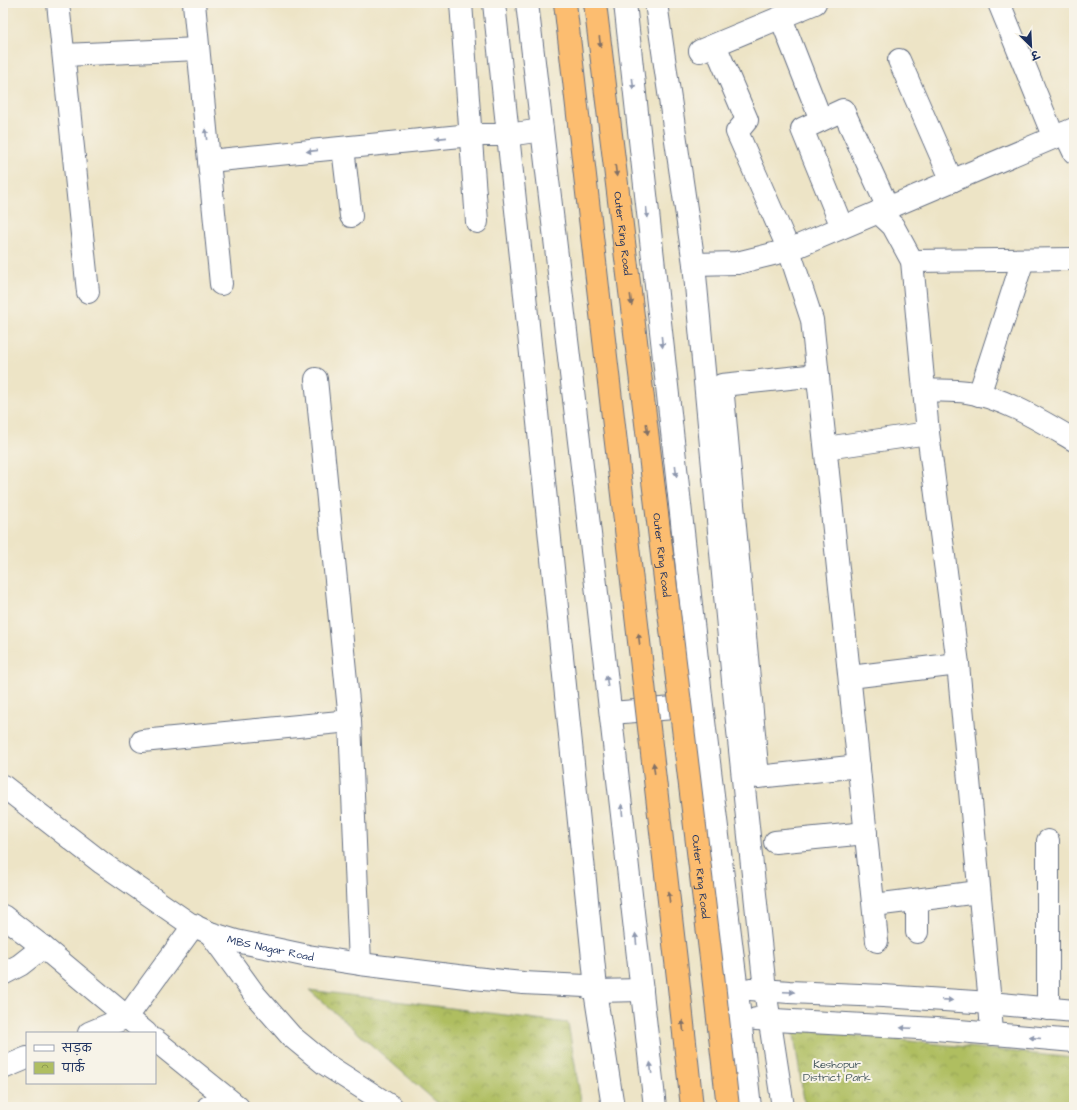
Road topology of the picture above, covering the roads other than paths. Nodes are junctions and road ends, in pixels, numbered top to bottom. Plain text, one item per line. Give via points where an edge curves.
1 (58, 3) edge
2 (194, 3) edge
3 (461, 3) edge
4 (494, 3) edge
5 (527, 3) edge
6 (565, 3) edge
7 (595, 3) edge
8 (625, 3) edge
9 (656, 3) edge
10 (999, 3) edge
11 (809, 4) edge
12 (781, 18) junction
13 (198, 49) junction
14 (64, 55) junction
15 (899, 60) dead end
16 (821, 120) junction
17 (542, 130) junction
18 (1064, 133) edge
19 (471, 135) junction
20 (508, 135) junction
21 (343, 148) junction
22 (1074, 152) edge
23 (209, 161) junction
24 (952, 181) junction
25 (883, 210) junction
26 (350, 216) dead end
27 (477, 222) dead end
28 (842, 227) junction
29 (789, 250) junction
30 (1074, 259) edge
31 (1022, 260) junction
32 (912, 261) junction
33 (694, 264) junction
34 (221, 284) dead end
35 (88, 292) dead end
36 (818, 376) junction
37 (316, 379) dead end
38 (924, 390) junction
39 (979, 395) junction
40 (928, 433) junction
41 (1074, 440) edge
42 (826, 448) junction
43 (958, 664) junction
44 (850, 677) junction
45 (702, 706) junction
46 (611, 713) junction
47 (350, 721) junction
48 (142, 741) dead end
49 (859, 766) junction
50 (3, 786) edge
51 (866, 833) junction
52 (1048, 840) dead end
53 (775, 842) dead end
54 (979, 892) junction
55 (918, 900) junction
56 (874, 905) junction
57 (3, 916) edge
58 (202, 929) junction
59 (917, 932) dead end
60 (877, 941) dead end
61 (43, 947) junction
62 (360, 964) junction
63 (3, 974) edge
64 (641, 982) junction
65 (592, 985) junction
66 (737, 988) junction
67 (765, 990) junction
68 (990, 1003) junction
69 (1060, 1010) edge
70 (127, 1017) junction
71 (740, 1019) junction
72 (770, 1020) junction
73 (91, 1032) edge
74 (145, 1032) edge
75 (992, 1034) junction
76 (156, 1041) edge
77 (1074, 1041) edge
78 (26, 1058) edge
79 (3, 1068) edge
80 (224, 1104) edge
81 (392, 1107) edge
82 (613, 1107) edge
83 (655, 1107) edge
84 (692, 1107) edge
85 (728, 1107) edge
86 (750, 1107) edge
87 (783, 1107) edge

1 - 14 street
2 - 13 street
3 - 19 street
4 - 20 street
5 - 17 street
84 -> 6 main road, bridge
7 -> 85 main road, Outer Ring Road, bridge
8 -> 45 street, Outer Ring Road
9 - 33 street
10 - 18 street
11 - 12 street
12 - 16 street
12 - 29 street via 708,48 747,120 737,132
13 - 14 street
23 -> 13 street
14 - 35 street
15 - 24 street
16 - 25 street via 843,110
16 - 28 street via 802,129
17 - 20 street
46 -> 17 street
18 - 22 street
18 - 24 street
19 - 20 street
19 -> 21 street
19 - 27 street
20 - 65 street
21 -> 23 street
21 - 26 street
23 - 34 street
24 - 25 street
25 - 28 street
25 - 32 street
28 - 29 street
29 - 33 street via 737,263
29 - 36 street via 812,320
30 - 31 street
31 - 32 street
31 - 39 street
32 - 38 street
33 - 67 street
36 - 42 street
36 - 49 street via 722,385 758,777
37 - 47 street
38 - 39 street
38 - 40 street
39 - 41 street via 1012,407
40 - 42 street
40 - 43 street
42 - 44 street
43 - 44 street
43 - 54 street
44 - 49 street
45 - 46 street
45 - 66 street, Outer Ring Road
64 -> 46 street
47 - 48 street
47 - 62 street
49 - 51 street
50 - 58 street, MBS Nagar Road via 102,864
51 - 53 street
51 - 56 street
52 - 69 street
54 - 55 street
54 - 68 street
55 - 56 street
55 - 59 street
56 - 60 street
57 - 61 street
58 - 62 street, MBS Nagar Road via 236,941
58 - 70 street
58 - 81 street via 291,1036 325,1064
61 - 63 street via 20,966
61 - 70 street
62 - 65 street, MBS Nagar Road via 523,983
64 - 65 street, MBS Nagar Road
83 -> 64 street
65 - 82 street
66 - 67 street
66 - 71 street, Outer Ring Road
67 -> 68 street
67 - 72 street
68 - 69 street
68 - 75 street
70 - 73 street
70 - 74 street
71 - 72 street
71 - 86 street, Outer Ring Road
75 -> 72 street
72 - 87 street
77 -> 75 street
76 - 80 street
78 - 79 street

